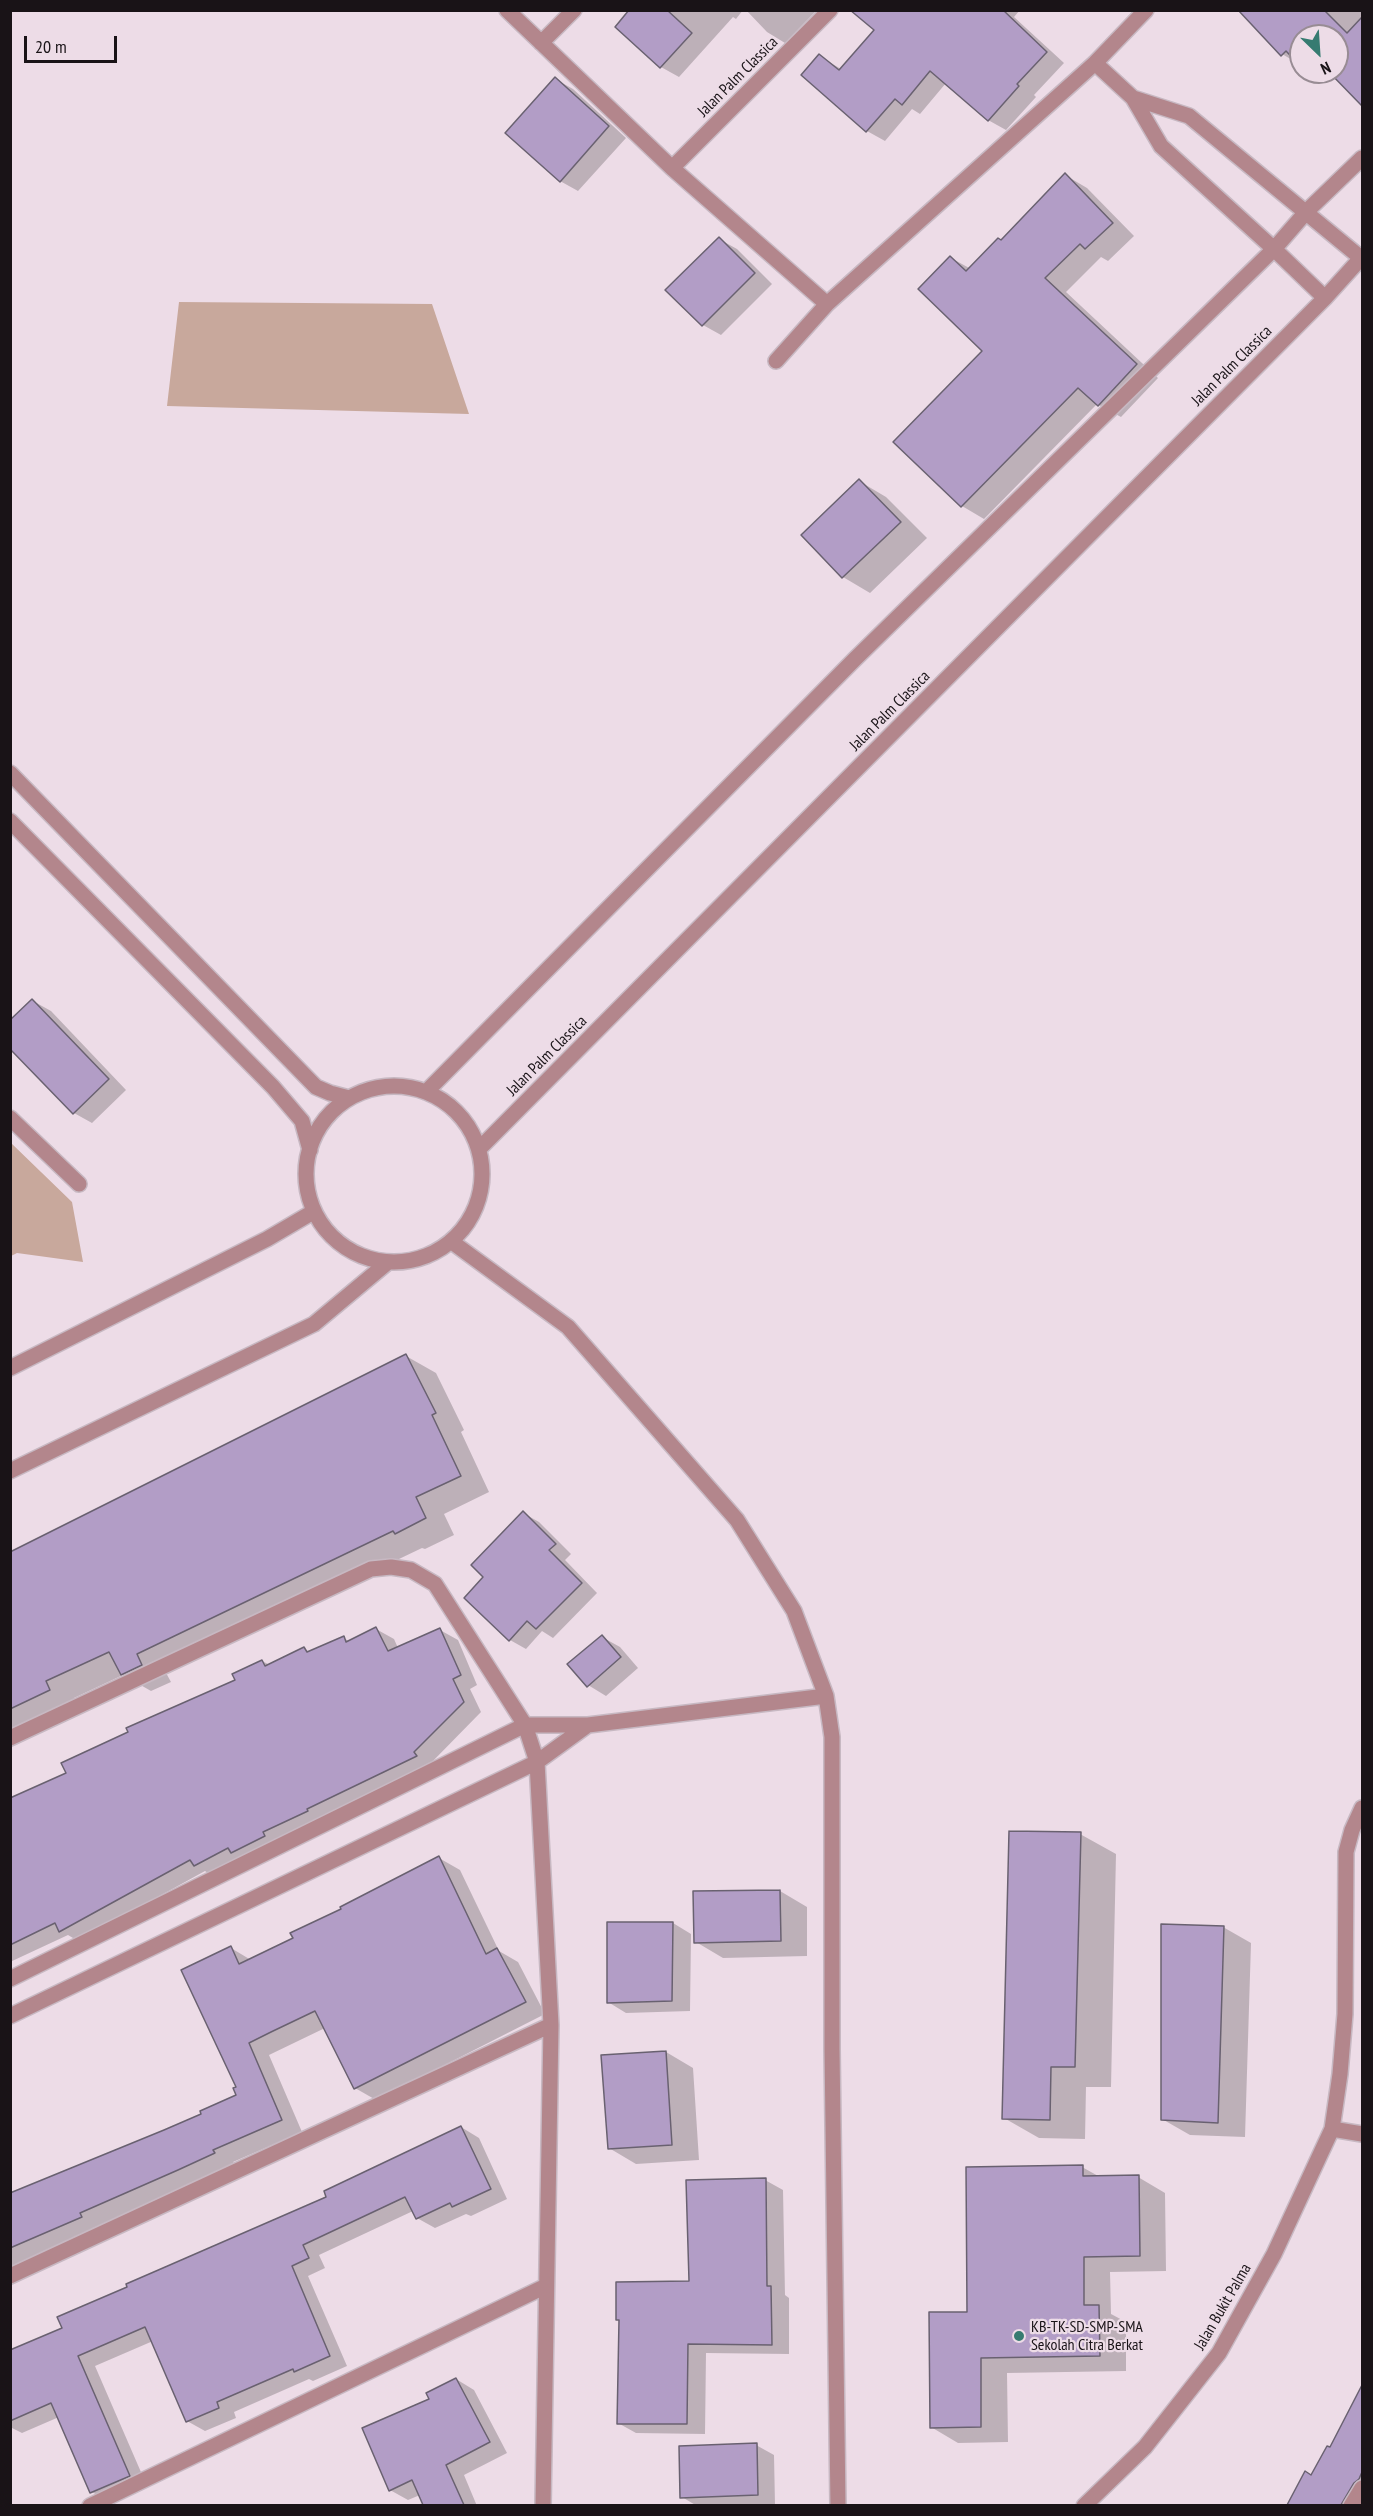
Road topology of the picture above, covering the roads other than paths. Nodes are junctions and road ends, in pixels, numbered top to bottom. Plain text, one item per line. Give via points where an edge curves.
1 (507, 10) edge
2 (574, 10) edge
3 (830, 10) edge
4 (1146, 10) edge
5 (541, 43) junction
6 (1095, 63) junction
7 (1133, 98) junction
8 (1362, 158) edge
9 (672, 168) junction
10 (1307, 211) junction
11 (1274, 249) junction
12 (1362, 257) edge
13 (1325, 298) junction
14 (826, 304) junction
15 (776, 361) dead end
16 (10, 773) edge
17 (10, 821) edge
18 (426, 1092) junction
19 (349, 1098) junction
20 (10, 1118) edge
21 (479, 1149) junction
22 (310, 1150) junction
23 (79, 1185) dead end
24 (313, 1212) junction
25 (452, 1242) junction
26 (387, 1263) junction
27 (10, 1368) edge
28 (10, 1472) edge
29 (826, 1696) junction
30 (525, 1725) junction
31 (588, 1725) junction
32 (10, 1738) edge
33 (537, 1762) junction
34 (1362, 1808) edge
35 (10, 1979) edge
36 (10, 2016) edge
37 (551, 2025) junction
38 (1332, 2129) junction
39 (1362, 2134) edge
40 (10, 2276) edge
41 (546, 2286) junction
42 (1362, 2488) edge
43 (90, 2505) edge
44 (543, 2505) edge
45 (838, 2505) edge
46 (1084, 2505) edge
47 (1351, 2505) edge

1 - 5 street
2 - 5 street
3 - 9 street, Jalan Palm Classica
4 - 6 street
5 - 9 street
6 - 7 street, Jalan Palm Classica
6 - 14 street
7 - 10 street, Jalan Palm Classica via 1189,116
7 - 11 street, Jalan Palm Classica via 1161,146
8 - 10 street
9 - 14 street
10 - 11 street
10 - 12 street, Jalan Palm Classica
11 - 13 street, Jalan Palm Classica
11 - 18 street via 855,659
12 - 13 street, Jalan Palm Classica
13 - 21 street, Jalan Palm Classica
14 - 15 street
16 - 19 street via 316,1087
17 - 22 street via 273,1087 302,1121
18 - 19 street via 400,1086 374,1089
18 - 21 street via 450,1106 468,1125
19 - 22 street via 329,1115 314,1136
20 - 23 street
21 - 25 street via 483,1183 474,1215
22 - 24 street via 306,1187
24 - 26 street via 343,1248
24 - 27 street
25 - 26 street via 422,1259
25 - 29 street via 568,1327 737,1520 794,1611
26 - 28 street via 314,1324
29 - 31 street
29 - 45 street via 832,1737
30 - 31 street
30 - 32 street via 435,1584 411,1570 391,1567 371,1569
30 - 33 street
30 - 35 street
31 - 33 street
33 - 36 street
33 - 37 street
34 - 38 street, Jalan Bukit Palma via 1346,1852 1345,2014
37 - 40 street
37 - 41 street
38 - 39 street
38 - 46 street, Jalan Bukit Palma via 1274,2254 1219,2353 1145,2447
41 - 43 street
41 - 44 street
42 - 47 street

